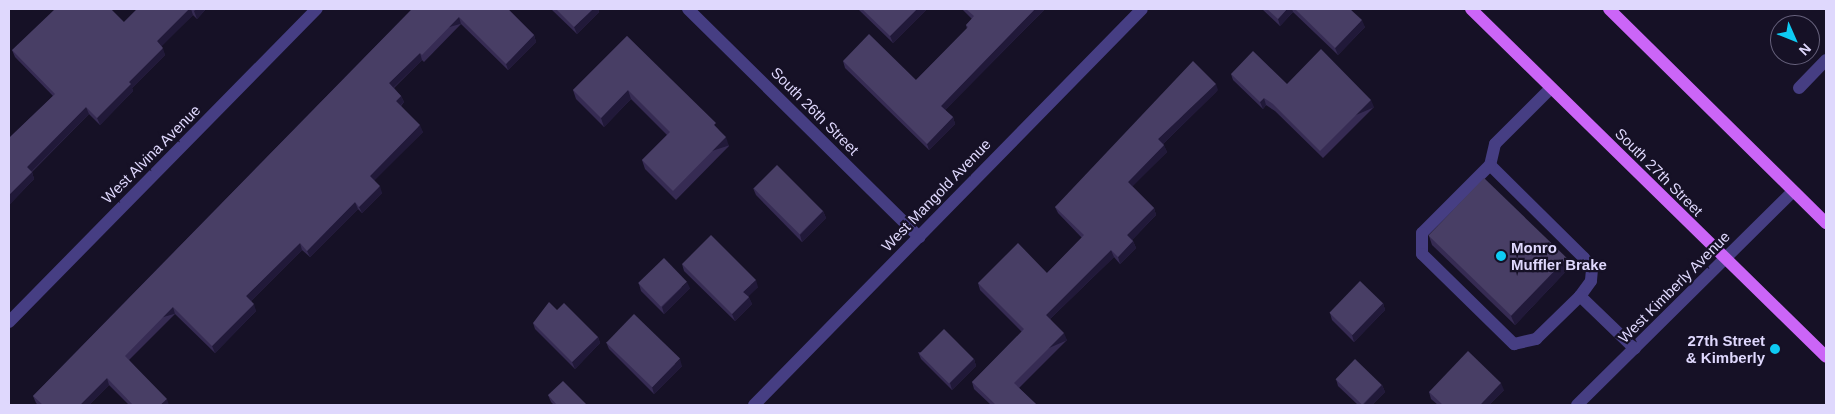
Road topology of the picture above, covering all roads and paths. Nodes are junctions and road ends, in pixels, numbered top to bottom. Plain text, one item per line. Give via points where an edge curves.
1 (317, 9) edge
2 (688, 9) edge
3 (1142, 9) edge
4 (1471, 9) edge
5 (1609, 9) edge
6 (1826, 60) edge
7 (1551, 88) junction
8 (1799, 88) dead end
9 (1490, 165) junction
10 (1793, 191) junction
11 (1826, 223) edge
12 (918, 237) junction
13 (1725, 260) junction
14 (1580, 296) junction
15 (9, 322) edge
16 (1636, 349) junction
17 (1826, 357) edge
18 (754, 405) edge
19 (1577, 405) edge

1 - 15 street, West Alvina Avenue
2 - 12 street, South 26th Street
3 - 12 street, West Mangold Avenue
4 - 7 main road, South 27th Street
5 - 10 main road
6 - 8 street
7 - 9 street via 1495,144
7 - 13 main road, South 27th Street
9 - 14 street via 1592,269 1591,281
9 - 14 street via 1422,233 1422,254 1514,344 1536,339
10 - 11 main road
10 - 13 street, West Kimberly Avenue
12 - 18 street, West Mangold Avenue
13 - 16 street, West Kimberly Avenue
13 - 17 main road, South 27th Street
14 - 16 street
16 - 19 street, West Kimberly Avenue

